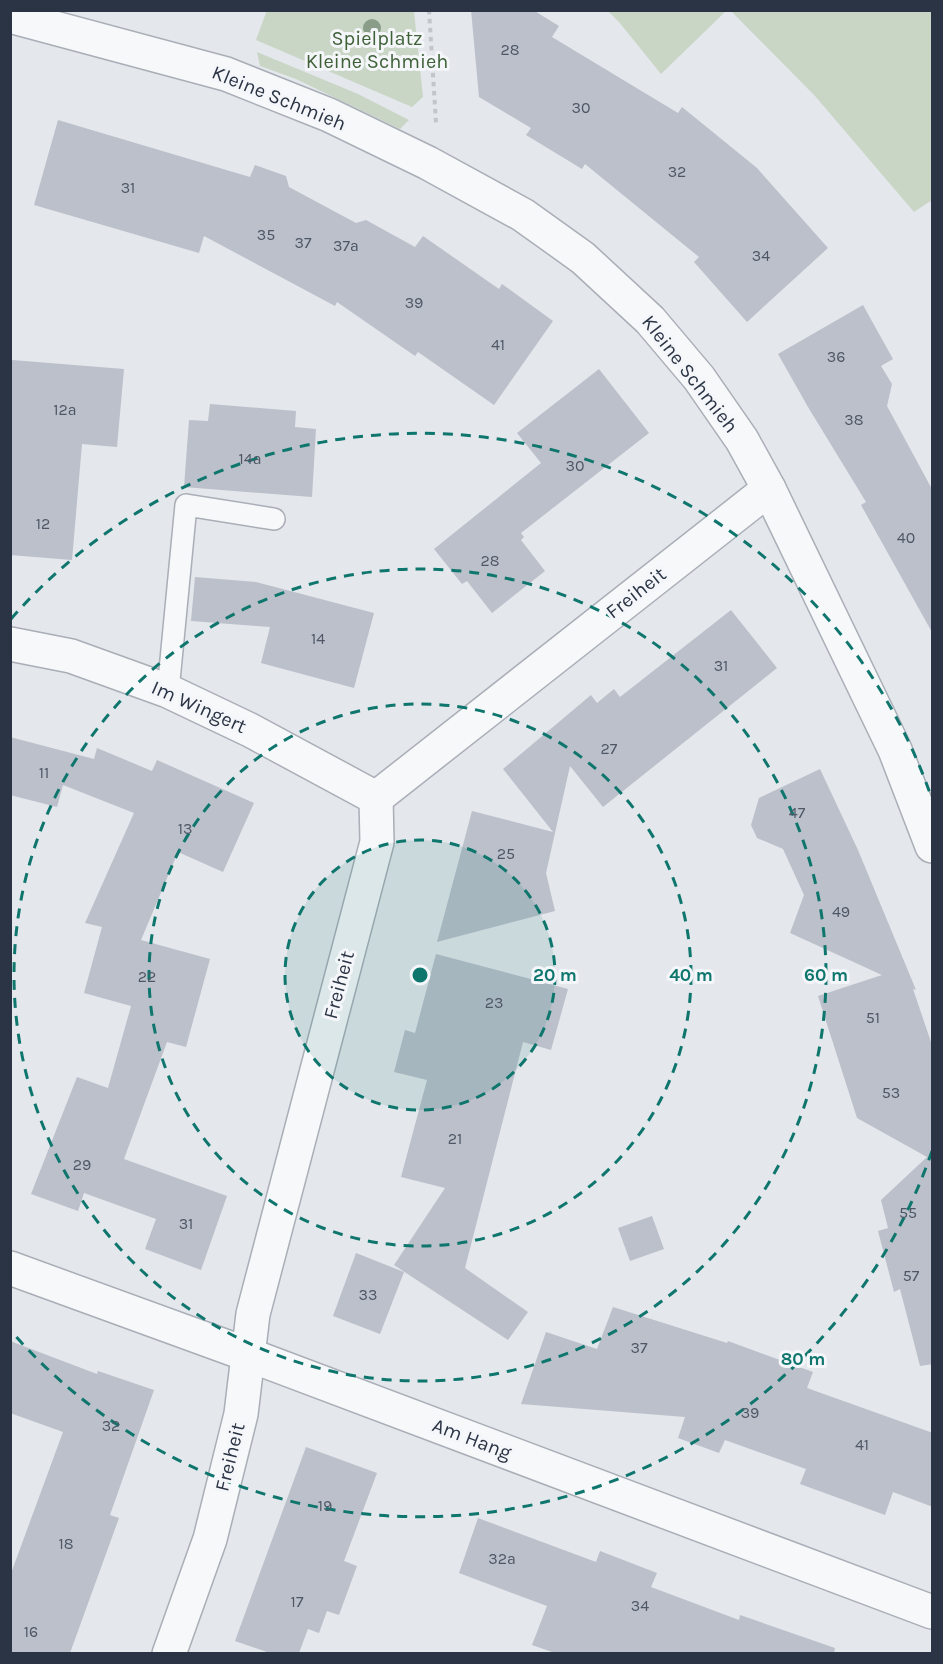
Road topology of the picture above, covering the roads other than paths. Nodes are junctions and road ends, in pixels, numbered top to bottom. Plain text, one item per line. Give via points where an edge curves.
1 (10, 16) edge
2 (769, 489) junction
3 (274, 519) dead end
4 (10, 644) edge
5 (168, 691) junction
6 (376, 798) junction
7 (933, 846) edge
8 (10, 1268) edge
9 (249, 1355) junction
10 (933, 1612) edge
11 (169, 1653) edge

1 - 2 street, Kleine Schmieh via 226,74 329,115 523,215 584,258 650,320 699,378 742,440
2 - 6 street, Freiheit
2 - 7 street, Kleine Schmieh via 895,750
3 - 5 lane via 186,506
4 - 5 street, Im Wingert via 71,656
5 - 6 street, Im Wingert
6 - 9 street, Freiheit via 376,842 253,1314
8 - 9 street, Am Hang
9 - 10 street, Am Hang
9 - 11 street, Freiheit via 241,1414 210,1539

